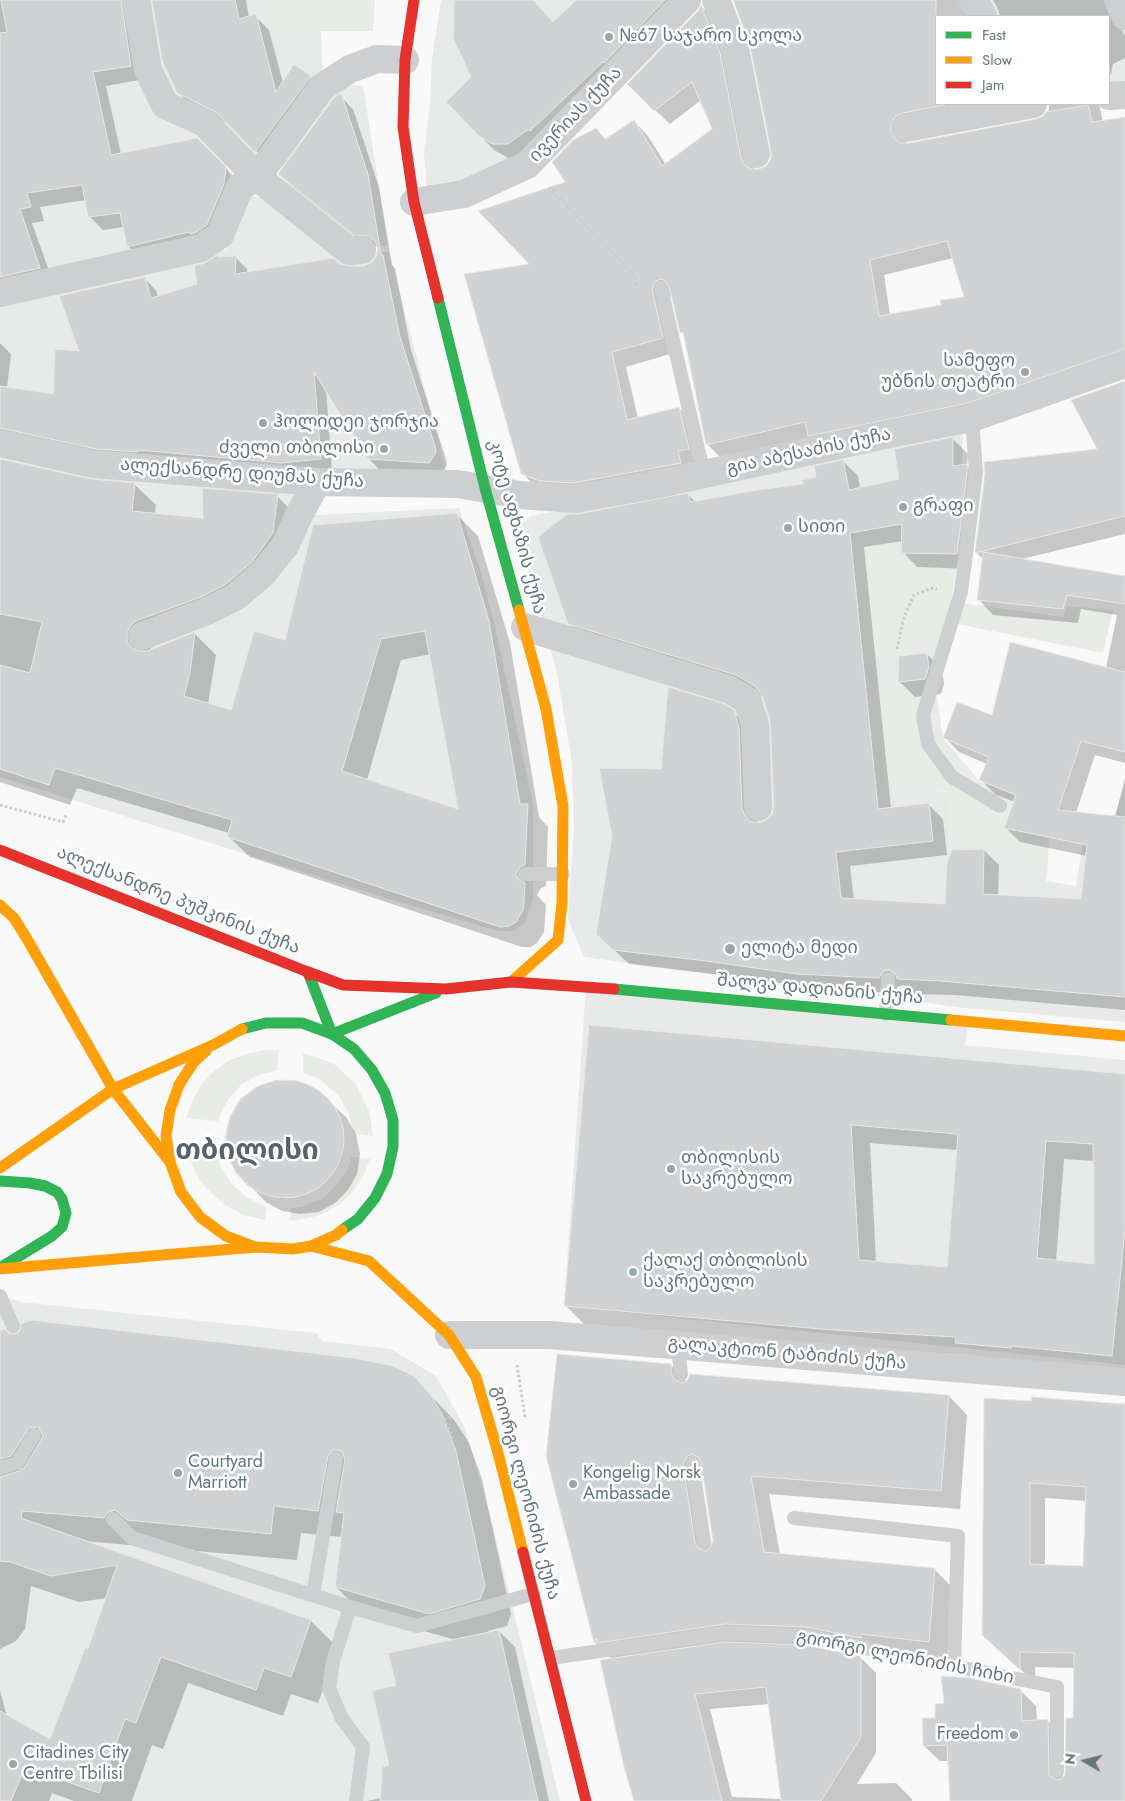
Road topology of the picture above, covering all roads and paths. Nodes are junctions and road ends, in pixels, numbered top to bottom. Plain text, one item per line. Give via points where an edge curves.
1 (136, 0) edge
2 (414, 0) edge
3 (687, 0) edge
4 (716, 0) edge
5 (973, 0) edge
6 (1118, 0) edge
7 (982, 15) edge
8 (1125, 16) edge
9 (405, 60) junction
10 (1125, 95) edge
11 (1110, 96) edge
12 (1028, 105) edge
13 (906, 128) dead end
14 (756, 154) dead end
15 (527, 165) junction
16 (257, 177) junction
17 (414, 202) junction
18 (362, 250) dead end
19 (661, 288) dead end
20 (639, 291) dead end
21 (0, 294) edge
22 (1125, 364) edge
23 (972, 418) junction
24 (0, 443) edge
25 (704, 475) junction
26 (317, 482) junction
27 (485, 488) junction
28 (961, 592) junction
29 (525, 627) junction
30 (142, 636) dead end
31 (897, 650) dead end
32 (0, 805) edge
33 (1000, 806) dead end
34 (758, 808) dead end
35 (66, 815) dead end
36 (0, 850) edge
37 (525, 874) dead end
38 (563, 874) junction
39 (0, 905) edge
40 (308, 972) junction
41 (888, 979) dead end
42 (511, 982) junction
43 (446, 989) junction
44 (886, 1014) junction
45 (332, 1034) junction
46 (1125, 1036) edge
47 (212, 1045) junction
48 (113, 1089) junction
49 (170, 1162) junction
50 (0, 1168) edge
51 (0, 1181) edge
52 (311, 1246) junction
53 (256, 1248) junction
54 (0, 1268) edge
55 (0, 1296) edge
56 (13, 1326) dead end
57 (450, 1335) junction
58 (678, 1346) junction
59 (517, 1370) dead end
60 (681, 1374) dead end
61 (1125, 1382) edge
62 (451, 1417) dead end
63 (525, 1418) dead end
64 (34, 1435) dead end
65 (454, 1442) dead end
66 (336, 1458) dead end
67 (692, 1463) dead end
68 (0, 1468) edge
69 (794, 1518) dead end
70 (113, 1519) dead end
71 (704, 1542) dead end
72 (533, 1594) junction
73 (313, 1595) junction
74 (350, 1607) junction
75 (551, 1658) junction
76 (954, 1665) junction
77 (1057, 1771) dead end
78 (356, 1801) edge
79 (586, 1801) edge

1 - 16 street via 148,70 165,105 206,122
2 - 9 main road, კოტე აფხაზის ქუჩა
3 - 15 street, ივერიას ქუჩა
4 - 14 street via 735,49
5 - 7 street
6 - 8 street
9 - 16 street via 377,59 350,69 322,87
9 - 17 main road, კოტე აფხაზის ქუჩა via 403,127
10 - 11 street
12 - 13 street
15 - 17 street, ივერიას ქუჩა via 464,194
15 - 20 path via 633,274
16 - 18 street via 349,250
16 - 21 street via 240,188 220,235 201,248
17 - 27 main road, კოტე აფხაზის ქუჩა
19 - 25 lane
22 - 23 street, გია აბესაძის ქუჩა
23 - 25 street, გია აბესაძის ქუჩა
23 - 28 lane via 976,472
24 - 26 street, ალექსანდრე დიუმას ქუჩა via 94,464
25 - 27 street, გია აბესაძის ქუჩა via 575,499 520,495
26 - 27 street, ალექსანდრე დიუმას ქუჩა via 458,484
26 - 30 street via 285,546 263,574 235,597
27 - 29 main road, კოტე აფხაზის ქუჩა
28 - 31 path via 932,588 914,595 904,617
28 - 33 lane via 923,715 928,744 952,777
29 - 34 street via 728,688 747,700 755,725
29 - 38 main road, კოტე აფხაზის ქუჩა via 546,709 563,806
32 - 35 path via 63,822
36 - 40 main road, ალექსანდრე პუშკინის ქუჩა
37 - 38 lane
38 - 42 main road, კოტე აფხაზის ქუჩა via 558,940
39 - 48 main road via 14,918 27,939
40 - 43 main road via 343,985
40 - 45 main road, ალექსანდრე პუშკინის ქუჩა
41 - 44 lane
42 - 43 main road
42 - 44 main road, შალვა დადიანის ქუჩა via 594,986
43 - 45 main road
44 - 46 main road, შალვა დადიანის ქუჩა
45 - 47 main road via 302,1022 266,1023 238,1030
45 - 52 main road via 354,1050 377,1078 392,1120 393,1147 387,1174 375,1198 358,1219 336,1236
47 - 48 main road
47 - 49 main road via 193,1063 179,1085 170,1110 166,1136
48 - 49 main road
48 - 50 main road
49 - 53 main road via 182,1192 200,1217 226,1236
51 - 54 main road via 45,1186 57,1192 66,1213 62,1227 52,1236
52 - 53 main road
52 - 57 main road, გიორგი ლეონიძის ქუჩა via 369,1260
53 - 54 main road
55 - 56 lane
57 - 58 street, გალაკტიონ ტაბიძის ქუჩა via 548,1335
57 - 72 main road, გიორგი ლეონიძის ქუჩა via 476,1377
58 - 60 lane
58 - 61 street, გალაკტიონ ტაბიძის ქუჩა
59 - 63 path
62 - 65 path via 445,1419
64 - 68 lane via 17,1463
66 - 73 lane
67 - 71 lane
69 - 76 lane via 958,1536
70 - 73 lane via 132,1538
72 - 74 lane via 417,1626
72 - 75 main road, გიორგი ლეონიძის ქუჩა
73 - 74 lane
74 - 78 lane via 333,1661 329,1688 341,1717 363,1747
75 - 76 lane, გიორგი ლეონიძის ჩიხი via 725,1633 806,1636
75 - 79 main road, გიორგი ლეონიძის ქუჩა
76 - 77 lane, გიორგი ლეონიძის ჩიხი via 1057,1687

